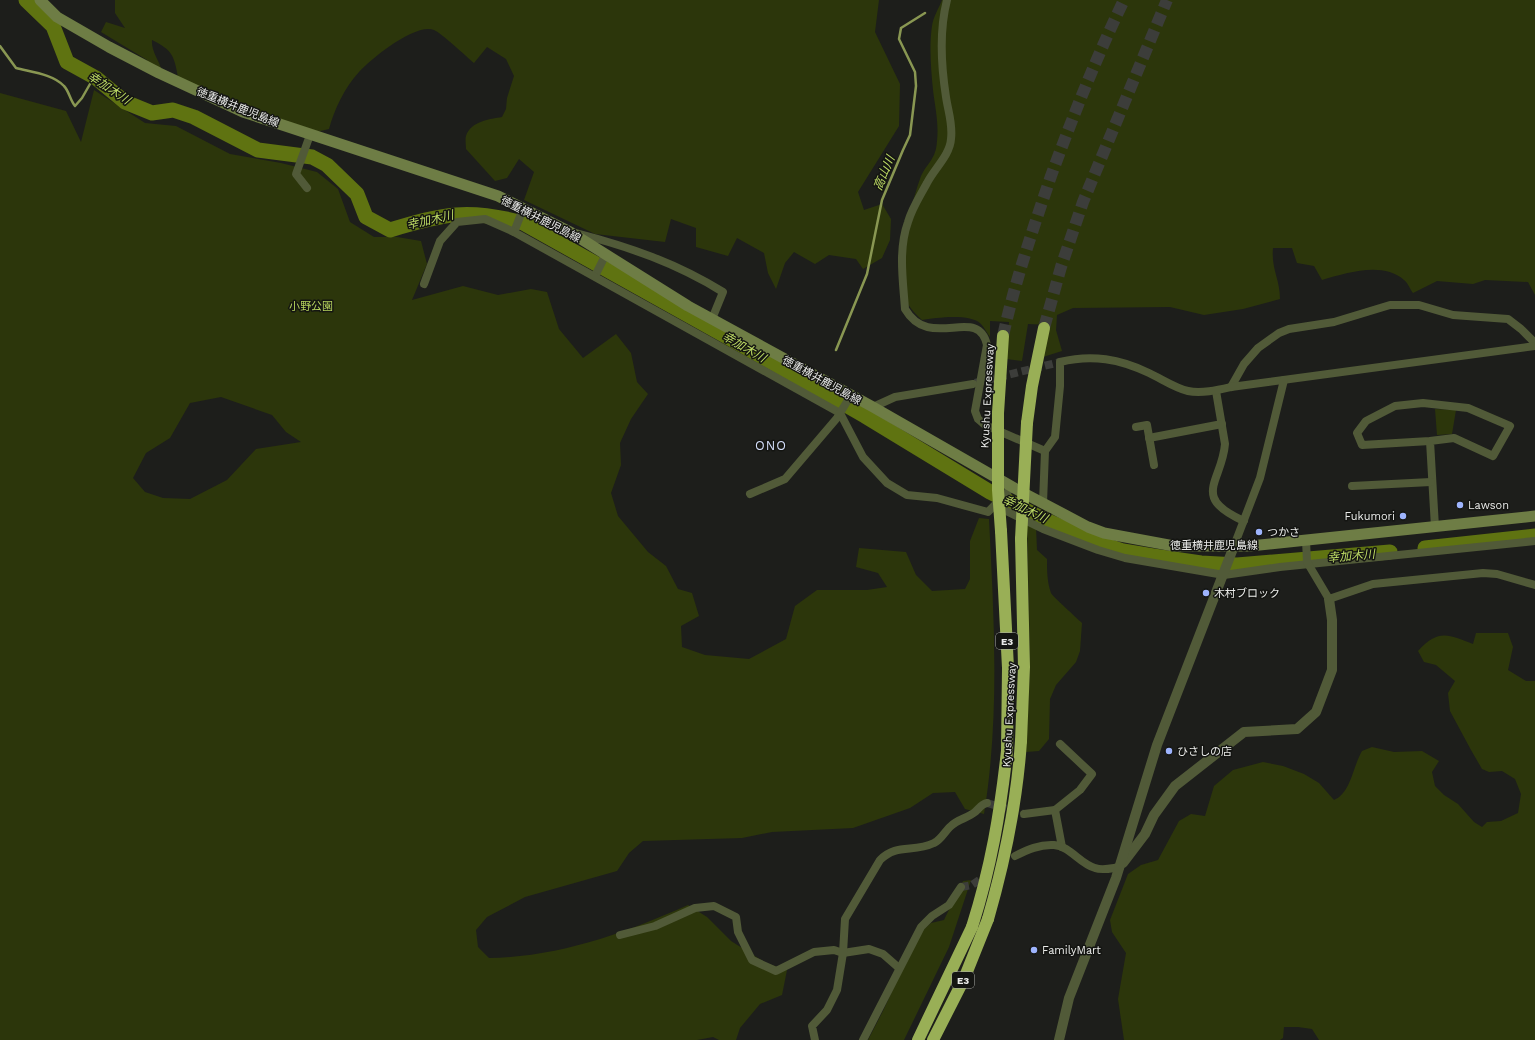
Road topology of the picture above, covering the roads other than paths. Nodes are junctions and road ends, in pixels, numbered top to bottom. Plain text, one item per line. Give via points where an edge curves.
1 (40, 0) edge
2 (947, 0) edge
3 (310, 135) junction
4 (306, 188) dead end
5 (523, 209) junction
6 (514, 232) junction
7 (570, 232) junction
8 (606, 254) junction
9 (595, 276) junction
10 (424, 284) dead end
11 (712, 319) junction
12 (1044, 328) tunnel mouth
13 (1004, 336) tunnel mouth
14 (1535, 345) edge
15 (1284, 380) junction
16 (973, 384) tunnel mouth
17 (1231, 387) junction
18 (1216, 391) junction
19 (851, 396) junction
20 (873, 407) junction
21 (841, 412) junction
22 (1222, 424) junction
23 (1136, 427) dead end
24 (1149, 438) junction
25 (1430, 441) junction
26 (1045, 451) junction
27 (1154, 465) dead end
28 (1431, 482) junction
29 (1352, 486) dead end
30 (1011, 489) junction
31 (750, 494) dead end
32 (997, 503) junction
33 (1043, 503) junction
34 (1535, 516) edge
35 (1244, 522) junction
36 (1435, 526) junction
37 (1535, 541) edge
38 (1306, 544) junction
39 (1232, 550) junction
40 (1308, 563) junction
41 (1225, 572) junction
42 (1535, 585) edge
43 (1329, 599) junction
44 (1060, 744) dead end
45 (987, 803) dead end
46 (1055, 810) junction
47 (1024, 814) tunnel mouth
48 (1062, 847) junction
49 (1015, 856) dead end
50 (1120, 868) junction
51 (962, 887) tunnel mouth
52 (620, 934) dead end
53 (843, 953) junction
54 (899, 968) junction
55 (815, 1040) edge
56 (863, 1040) edge
57 (918, 1040) edge
58 (933, 1040) edge
59 (1059, 1040) edge

1 - 3 main road, 徳重横井鹿児島線 via 57,17 159,73 243,112
2 - 26 street via 942,32 942,60 947,108 952,127 951,140 949,149 932,173 908,221 902,250 905,309 915,321 929,328 964,326 979,330 985,336 987,345 975,411 978,419 985,425
3 - 4 street via 296,174
3 - 5 main road, 徳重横井鹿児島線 via 498,196
5 - 6 street
5 - 7 main road, 徳重横井鹿児島線
6 - 9 street
6 - 10 street via 485,219 457,222 440,241
7 - 8 main road, 徳重横井鹿児島線
7 - 11 street via 649,254 723,292
8 - 9 street
8 - 11 main road, 徳重横井鹿児島線
9 - 21 street
11 - 19 main road, 徳重横井鹿児島線
12 - 58 highway, Kyushu Expressway / E3, bridge via 1027,423 1021,539 1024,667 1018,785 1010,836 988,919 964,979
13 - 57 highway, Kyushu Expressway / E3, bridge via 998,413 998,490 1008,668 1007,751 997,833 985,886 972,927
14 - 15 street
14 - 17 street via 1521,329 1508,320 1453,315 1419,305 1390,305 1334,322 1288,329 1279,333 1258,348 1244,364
15 - 17 street
15 - 35 street via 1260,478
16 - 20 street via 895,397
17 - 18 street
18 - 22 street
18 - 26 street via 1189,392 1124,363 1101,358 1079,357 1060,362 1055,437
19 - 20 main road, 徳重横井鹿児島線
19 - 21 street
20 - 30 main road, 徳重横井鹿児島線
21 - 31 street via 784,479
21 - 32 street via 863,457 887,483 908,495 937,498 988,512
22 - 24 street
22 - 35 street via 1224,451 1213,492 1223,511
23 - 24 street via 1147,425
24 - 27 street
25 - 25 street via 1362,445 1357,433 1366,421 1395,406 1424,403 1468,408 1510,426 1493,456 1454,438
25 - 28 street
26 - 33 street
28 - 29 street
28 - 36 street
30 - 32 street
30 - 33 main road, 徳重横井鹿児島線
32 - 41 street via 1043,529 1098,550 1125,558
33 - 39 main road, 徳重横井鹿児島線 via 1088,527 1131,539 1174,546
34 - 36 main road, 徳重横井鹿児島線
35 - 39 street
36 - 38 main road, 徳重横井鹿児島線
37 - 40 street
38 - 39 main road, 徳重横井鹿児島線
38 - 40 street
39 - 41 street
40 - 41 street
40 - 43 street
41 - 50 street via 1157,745
42 - 43 street via 1497,574 1476,573 1373,584
43 - 50 street via 1332,620 1332,670 1316,712 1297,729 1244,732 1175,786
44 - 46 street via 1092,774 1080,790
45 - 53 street via 983,803 974,812 952,825 936,843 920,849 888,852 880,860 845,919
46 - 47 street
46 - 48 street
48 - 49 street via 1038,847
48 - 50 street via 1095,868
50 - 59 street via 1069,998
51 - 54 street via 948,905 921,927
52 - 53 street via 655,926 695,908 714,906 736,917 738,932 752,960 776,971 814,952 834,950
53 - 54 street via 869,949 883,954
53 - 55 street via 837,990 827,1010 812,1026
54 - 56 street

